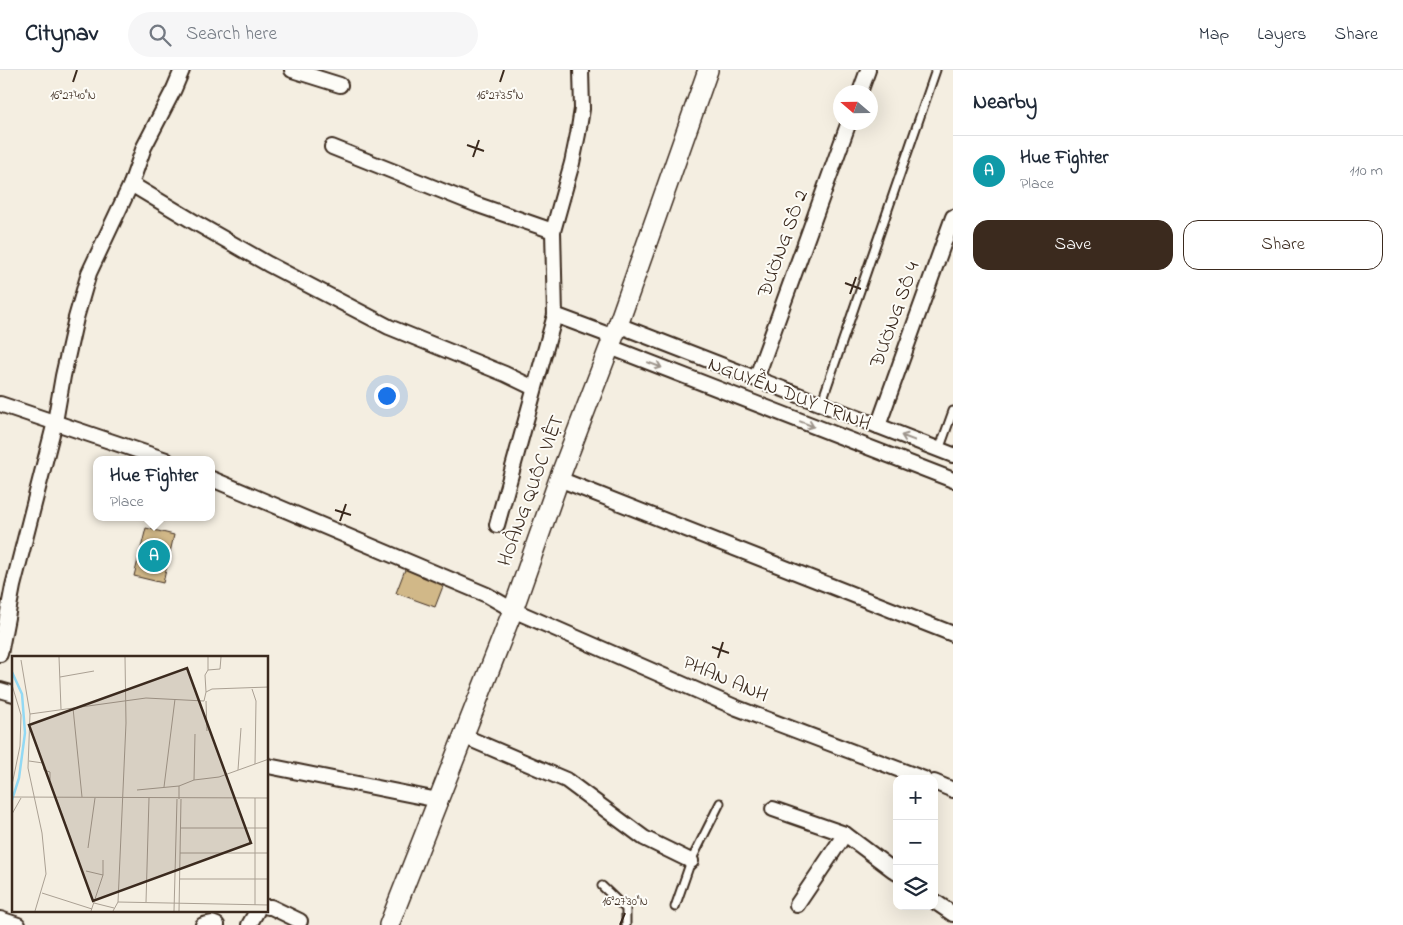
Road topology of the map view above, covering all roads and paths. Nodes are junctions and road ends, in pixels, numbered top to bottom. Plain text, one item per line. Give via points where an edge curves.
1 (182, 70) edge
2 (292, 70) edge
3 (582, 70) edge
4 (708, 70) edge
5 (868, 70) edge
6 (936, 70) edge
7 (340, 85) dead end
8 (863, 85) edge
9 (846, 130) edge
10 (332, 147) dead end
11 (131, 184) junction
12 (953, 217) edge
13 (552, 231) junction
14 (555, 315) junction
15 (614, 336) junction
16 (756, 379) junction
17 (534, 388) junction
18 (0, 404) edge
19 (821, 404) junction
20 (953, 411) edge
21 (55, 422) junction
22 (878, 426) junction
23 (939, 450) junction
24 (953, 455) edge
25 (154, 456) edge
26 (215, 480) edge
27 (559, 480) junction
28 (953, 480) edge
29 (497, 525) dead end
30 (513, 610) junction
31 (953, 634) edge
32 (0, 654) edge
33 (463, 736) junction
34 (269, 766) edge
35 (913, 775) edge
36 (938, 784) edge
37 (953, 790) edge
38 (438, 800) junction
39 (720, 803) dead end
40 (773, 809) dead end
41 (845, 834) junction
42 (691, 861) junction
43 (893, 870) edge
44 (602, 886) dead end
45 (938, 903) edge
46 (797, 906) dead end
47 (269, 907) edge
48 (675, 907) dead end
49 (256, 912) edge
50 (953, 914) edge
51 (0, 919) edge
52 (300, 921) dead end
53 (18, 925) edge
54 (203, 925) edge
55 (218, 925) edge
56 (249, 925) edge
57 (389, 925) edge
58 (626, 925) edge

1 - 11 street via 144,147
2 - 7 street
3 - 13 street via 578,134
4 - 15 street, HOÀNG QUỐC VIỆT
5 - 8 street
6 - 19 lane
9 - 16 street, ĐƯỜNG SỐ 2
10 - 13 street
11 - 17 street via 268,264 390,327
11 - 21 street via 89,273 76,318
12 - 22 street, ĐƯỜNG SỐ 4
13 - 14 street
14 - 15 street
14 - 17 street
15 - 16 street, NGUYỄN DUY TRINH
15 - 27 street, HOÀNG QUỐC VIỆT
15 -> 28 street, NGUYỄN DUY TRINH
16 - 19 street, NGUYỄN DUY TRINH
17 - 29 street
18 - 21 street
19 - 22 street, NGUYỄN DUY TRINH
20 - 23 lane
21 - 25 street
21 - 32 street via 13,586
23 -> 22 street, NGUYỄN DUY TRINH
23 - 24 street, NGUYỄN DUY TRINH
26 - 30 street, PHAN ANH via 487,595
27 - 30 street, HOÀNG QUỐC VIỆT
27 - 31 street
30 - 33 street, HOÀNG QUỐC VIỆT
30 - 35 street, PHAN ANH via 737,708
33 - 38 street, HOÀNG QUỐC VIỆT
33 - 42 street via 566,780 644,838
34 - 38 street
36 - 37 street
38 - 57 street, HOÀNG QUỐC VIỆT
39 - 42 lane
40 - 41 street
41 - 43 street
41 - 46 street
42 - 48 lane
44 - 58 lane via 626,909
45 - 50 street
47 - 52 street
49 - 56 street
51 - 53 street
54 - 55 street

